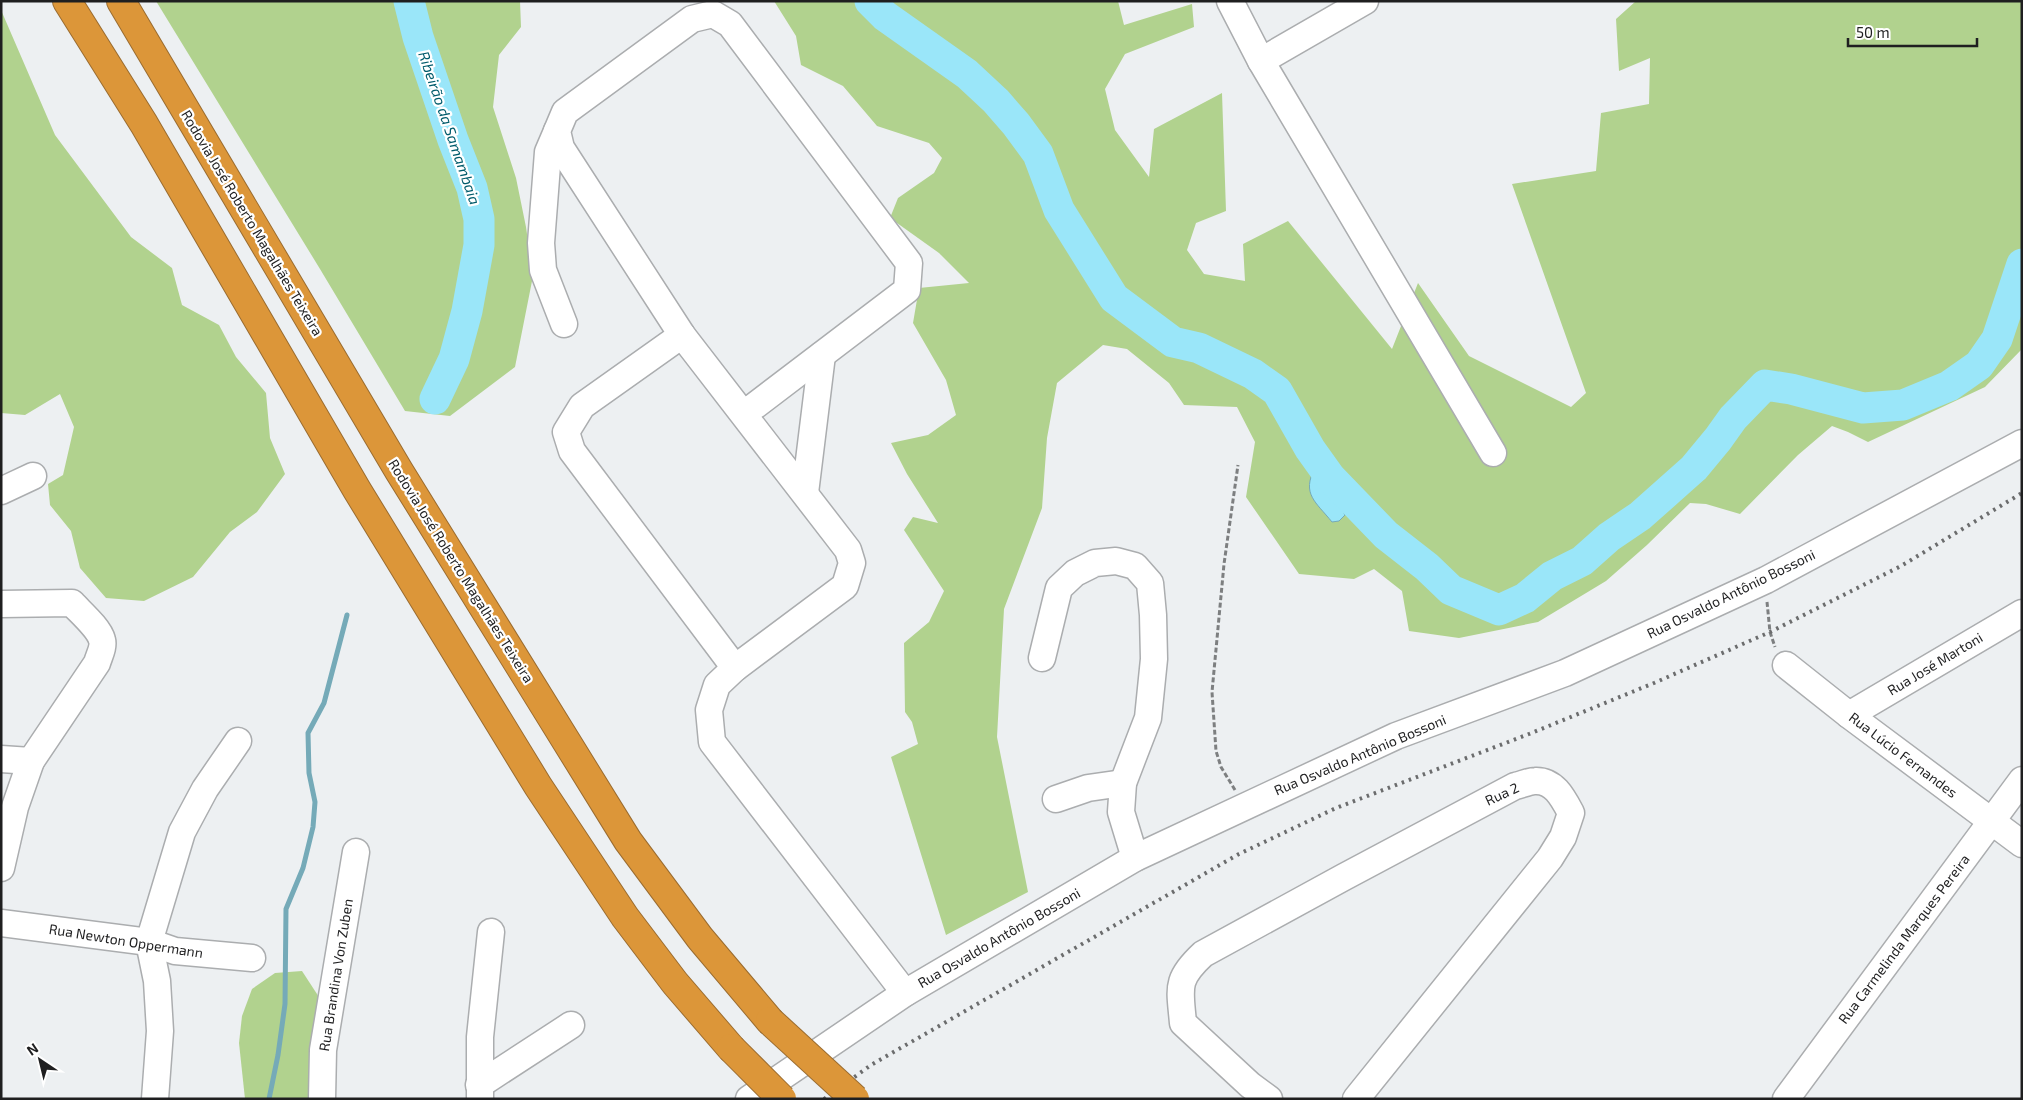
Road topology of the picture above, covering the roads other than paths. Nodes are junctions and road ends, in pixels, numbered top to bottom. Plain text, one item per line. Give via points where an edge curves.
1 (67, 1) edge
2 (122, 1) edge
3 (1230, 1) edge
4 (1365, 1) edge
5 (1261, 61) junction
6 (557, 131) junction
7 (564, 324) dead end
8 (682, 335) junction
9 (822, 355) junction
10 (744, 414) junction
11 (2022, 443) edge
12 (1493, 453) dead end
13 (32, 476) dead end
14 (1, 491) edge
15 (805, 493) junction
16 (1, 604) edge
17 (2022, 613) edge
18 (1042, 658) dead end
19 (1786, 665) road end
20 (735, 668) junction
21 (1849, 715) junction
22 (238, 741) dead end
23 (1, 759) edge
24 (31, 761) junction
25 (2022, 780) edge
26 (1122, 783) junction
27 (1056, 799) dead end
28 (1992, 822) junction
29 (2022, 844) edge
30 (356, 852) dead end
31 (1135, 858) junction
32 (1, 868) edge
33 (1, 923) edge
34 (491, 932) dead end
35 (149, 942) junction
36 (252, 958) dead end
37 (905, 993) junction
38 (571, 1025) dead end
39 (479, 1092) edge
40 (155, 1099) edge
41 (322, 1099) edge
42 (750, 1099) edge
43 (782, 1099) edge
44 (855, 1099) edge
45 (1269, 1099) edge
46 (1356, 1099) edge
47 (1786, 1099) edge

1 - 43 highway, bridge via 144,124 362,498 548,802 675,983 731,1048
2 - 44 highway, Rodovia José Roberto Magalhães Teixeira, bridge via 399,471 628,841 700,938 770,1021
3 - 5 street
4 - 5 street
5 - 12 street
6 - 7 street via 548,152 541,243 543,270
6 - 8 street via 562,148
6 - 9 street via 565,112 692,19 714,14 730,24 908,263 907,290
8 - 10 street
8 - 20 street via 582,406 566,432 572,451
9 - 10 street
9 - 15 street
10 - 15 street
11 - 31 street, Rua Osvaldo Antônio Bossoni via 1766,580 1565,673 1396,736
13 - 14 street
15 - 20 street via 848,550 852,563 845,586
16 - 24 street via 72,603 102,640 96,663
17 - 21 street, Rua José Martoni
18 - 26 street via 1059,588 1075,573 1094,563 1116,561 1135,566 1150,583 1154,659 1148,718
19 - 21 street, Rua Lúcio Fernandes
20 - 37 street via 717,685 709,710 712,742
21 - 28 street, Rua Lúcio Fernandes
22 - 35 street via 205,789 182,832
23 - 24 street
24 - 32 street via 15,807
25 - 28 street, Rua Carmelinda Marques Pereira
26 - 27 street via 1088,788
26 - 31 street via 1121,812
28 - 29 street, Rua Lúcio Fernandes
28 - 47 street, Rua Carmelinda Marques Pereira
30 - 41 street, Rua Brandina Von Zuben via 323,1050
31 - 37 street, Rua Osvaldo Antônio Bossoni
33 - 35 street, Rua Newton Oppermann
34 - 39 street via 480,1037
35 - 36 street, Rua Newton Oppermann via 175,951
35 - 40 street via 157,981 160,1031
37 - 42 street, Rua Osvaldo Antônio Bossoni
38 - 39 street
45 - 46 street, Rua 2 via 1183,1023 1181,987 1188,968 1203,954 1516,786 1535,781 1548,784 1560,793 1571,813 1563,838

